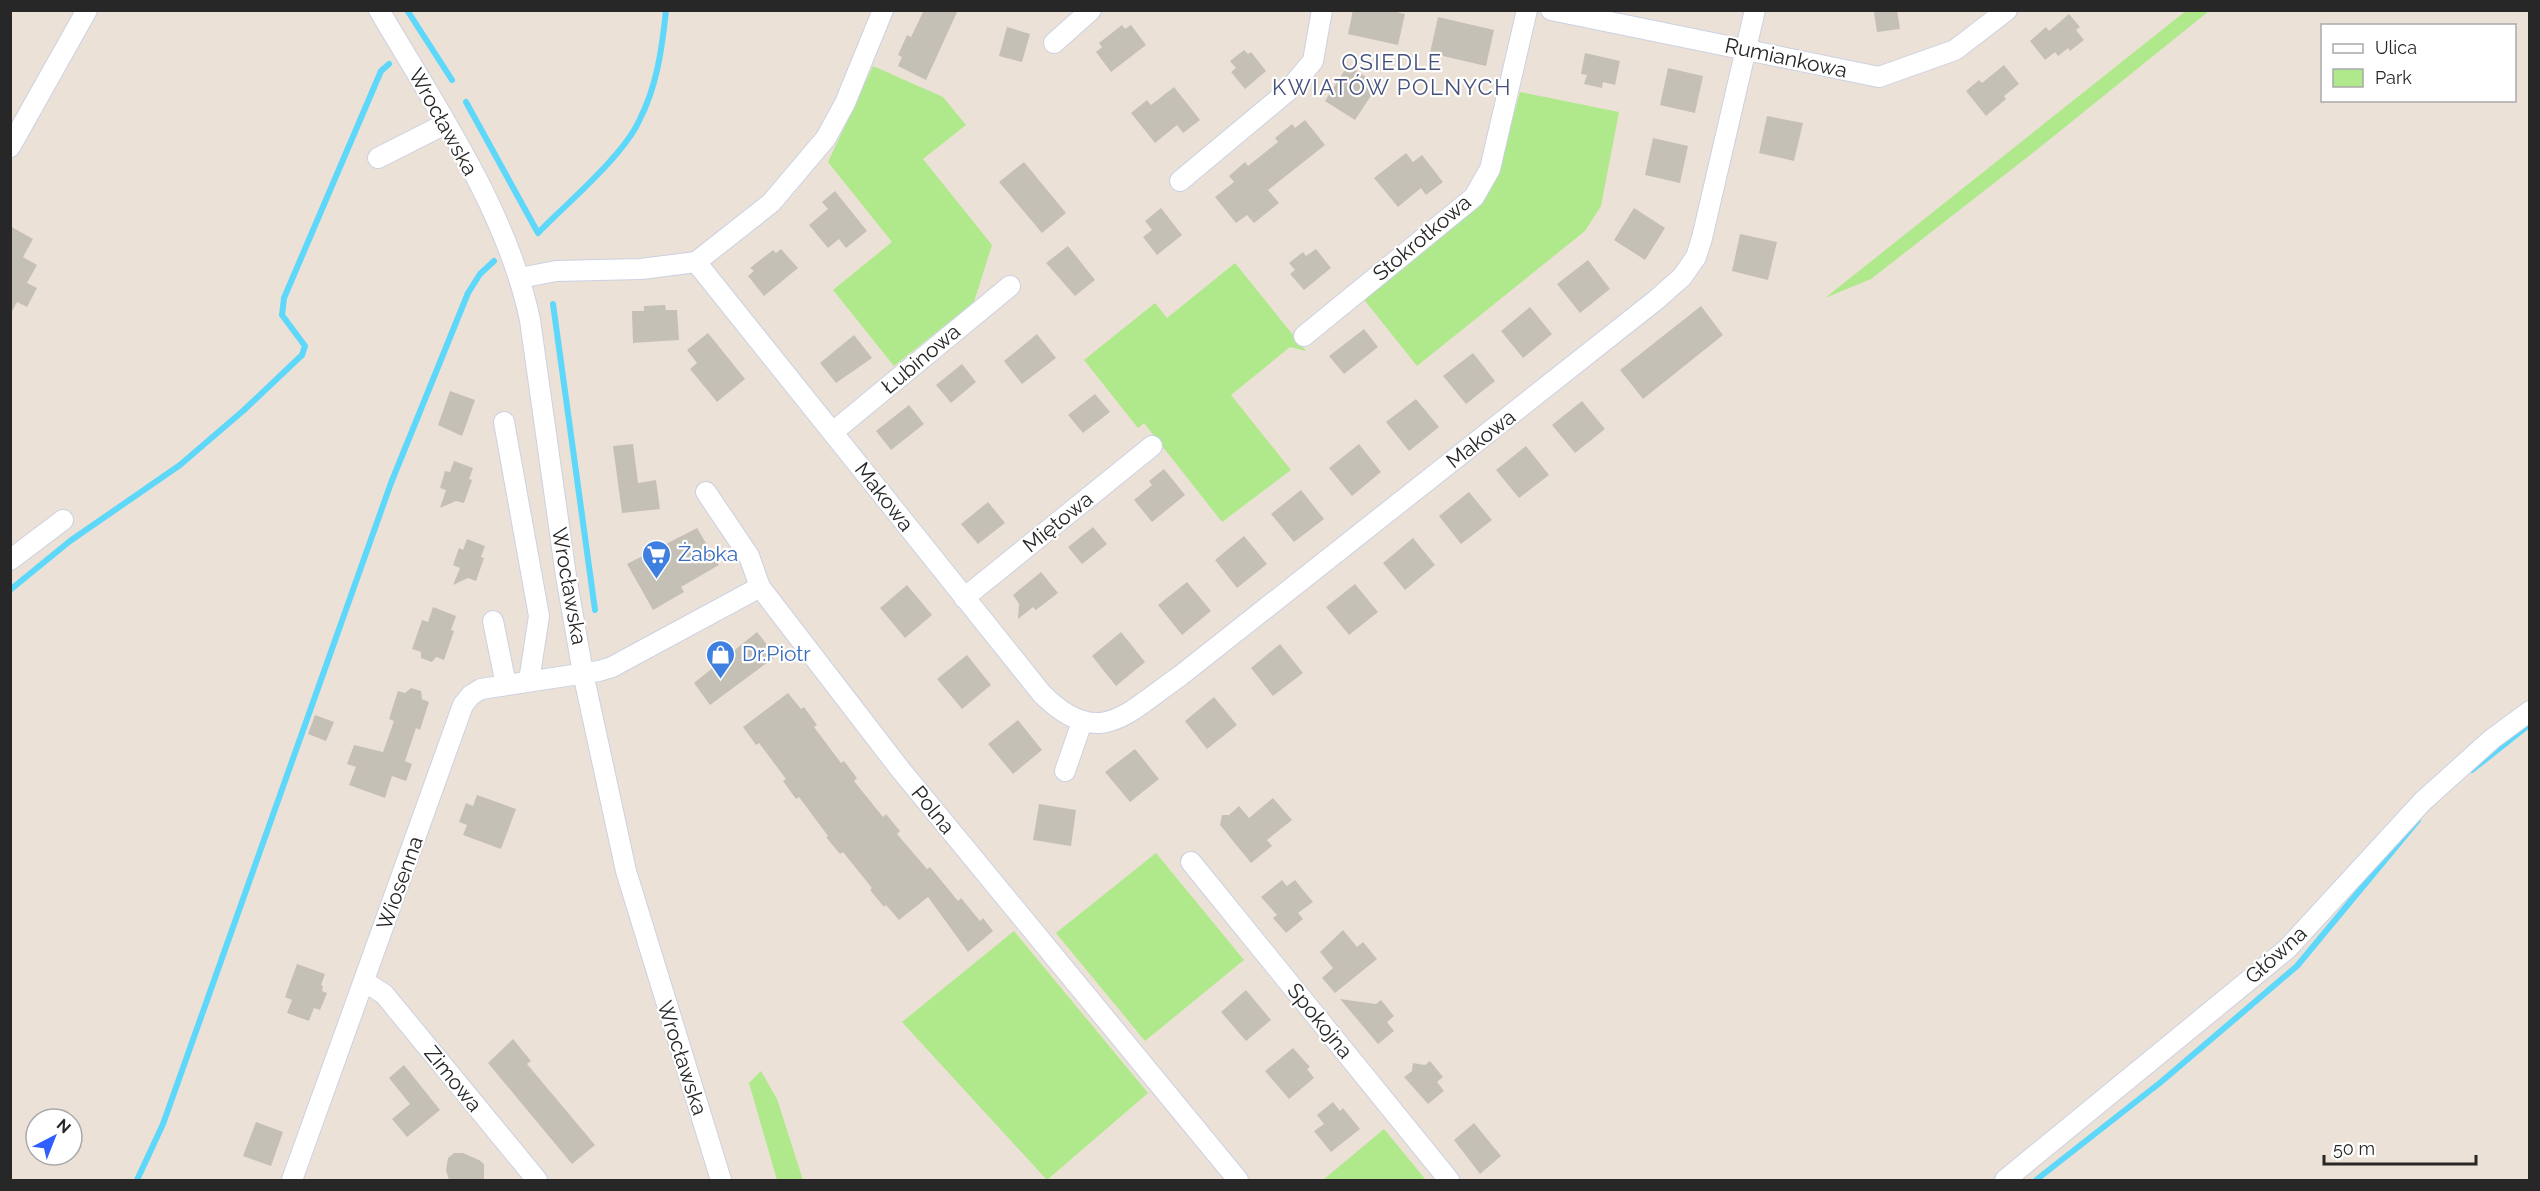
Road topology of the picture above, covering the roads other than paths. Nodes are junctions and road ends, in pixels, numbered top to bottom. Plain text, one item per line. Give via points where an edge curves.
1 (87, 10) edge
2 (379, 10) edge
3 (883, 10) edge
4 (1090, 10) edge
5 (1322, 10) edge
6 (1527, 10) edge
7 (1551, 10) edge
8 (1755, 10) edge
9 (2007, 10) edge
10 (1054, 43) dead end
11 (1746, 50) junction
12 (445, 124) junction
13 (10, 147) edge
14 (378, 158) dead end
15 (1180, 181) dead end
16 (696, 262) junction
17 (520, 278) junction
18 (1010, 286) dead end
19 (1304, 336) dead end
20 (504, 422) dead end
21 (833, 432) junction
22 (1152, 446) dead end
23 (706, 492) dead end
24 (63, 520) dead end
25 (10, 560) edge
26 (760, 587) junction
27 (964, 598) junction
28 (493, 621) dead end
29 (583, 673) junction
30 (529, 681) junction
31 (506, 685) junction
32 (2529, 711) edge
33 (1082, 722) junction
34 (1065, 771) dead end
35 (1191, 862) dead end
36 (365, 982) junction
37 (292, 1180) edge
38 (537, 1180) edge
39 (721, 1180) edge
40 (1239, 1180) edge
41 (1449, 1180) edge
42 (2005, 1180) edge

1 - 13 street
2 - 12 street, Wrocławska
3 - 16 street via 845,103 826,138 771,203
4 - 10 street
5 - 15 street via 1312,61 1289,90
6 - 19 street, Stokrotkowa via 1490,169 1474,197
7 - 11 street, Rumiankowa
8 - 11 street, Makowa
9 - 11 street, Rumiankowa via 1955,50 1879,77
11 - 33 street, Makowa via 1702,238 1696,257 1682,277 1180,676 1118,720 1098,725
12 - 14 street
12 - 17 street, Wrocławska via 497,222
16 - 17 street via 641,269 556,271
16 - 21 street, Makowa
17 - 29 street, Wrocławska via 530,320
18 - 21 street, Łubinowa
20 - 30 street via 539,616
21 - 27 street, Makowa
22 - 27 street, Miętowa
23 - 26 street, Polna via 749,556
24 - 25 street
26 - 29 street via 612,667
26 - 40 street, Polna via 907,778
27 - 33 street, Makowa via 1042,694 1060,712
28 - 31 street
29 - 30 street, Wiosenna
29 - 39 street, Wrocławska via 626,871
30 - 31 street, Wiosenna
31 - 36 street, Wiosenna via 481,689 464,705
32 - 42 street, Główna via 2423,801 2287,949
33 - 34 street
35 - 41 street, Spokojna
36 - 37 street, Wiosenna
36 - 38 street, Zimowa via 384,994

